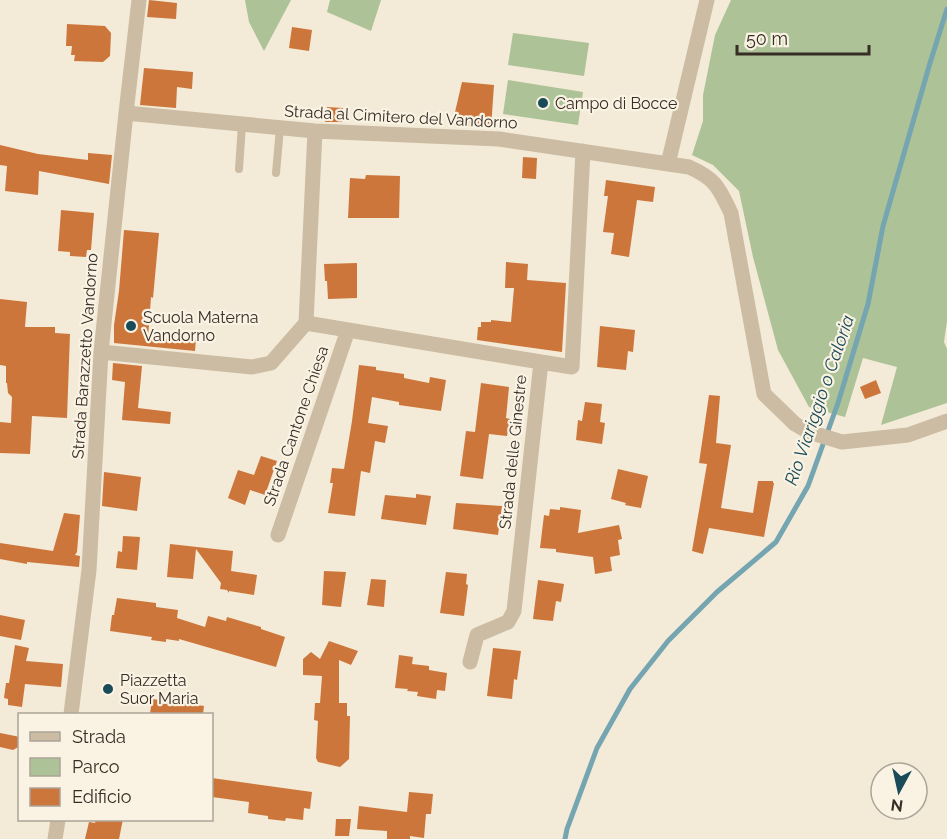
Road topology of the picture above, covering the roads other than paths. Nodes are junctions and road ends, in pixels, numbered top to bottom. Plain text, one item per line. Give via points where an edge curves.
1 (140, 0) edge
2 (707, 0) edge
3 (126, 113) junction
4 (242, 124) junction
5 (280, 128) junction
6 (315, 131) junction
7 (583, 151) junction
8 (668, 164) junction
9 (239, 169) dead end
10 (276, 173) dead end
11 (306, 323) junction
12 (348, 330) junction
13 (101, 352) junction
14 (541, 362) junction
15 (947, 421) edge
16 (278, 535) dead end
17 (470, 662) dead end
18 (71, 713) edge
19 (58, 821) edge
20 (56, 839) edge

1 - 3 street, Strada Barazzetto Vandorno
2 - 8 street
3 - 4 street, Strada al Cimitero del Vandorno
3 - 13 street, Strada Barazzetto Vandorno
4 - 5 street, Strada al Cimitero del Vandorno
4 - 9 lane
5 - 6 street, Strada al Cimitero del Vandorno
5 - 10 lane
6 - 7 street, Strada al Cimitero del Vandorno via 499,139
6 - 11 street, Strada Cantone Chiesa
7 - 8 street, Strada al Cimitero del Vandorno
7 - 14 street, Strada delle Ginestre via 572,367
8 - 15 street, Strada al Cimitero del Vandorno via 706,175 719,188 731,213 764,394 795,424 842,442 908,435
11 - 12 street, Strada Cantone Chiesa
11 - 13 street, Strada Cantone Chiesa via 271,363 252,367
12 - 14 street, Strada Cantone Chiesa
12 - 16 street, Strada Cantone Chiesa
13 - 18 street, Strada Barazzetto Vandorno via 89,570
14 - 17 street, Strada delle Ginestre via 514,611 508,622 477,634
19 - 20 street

